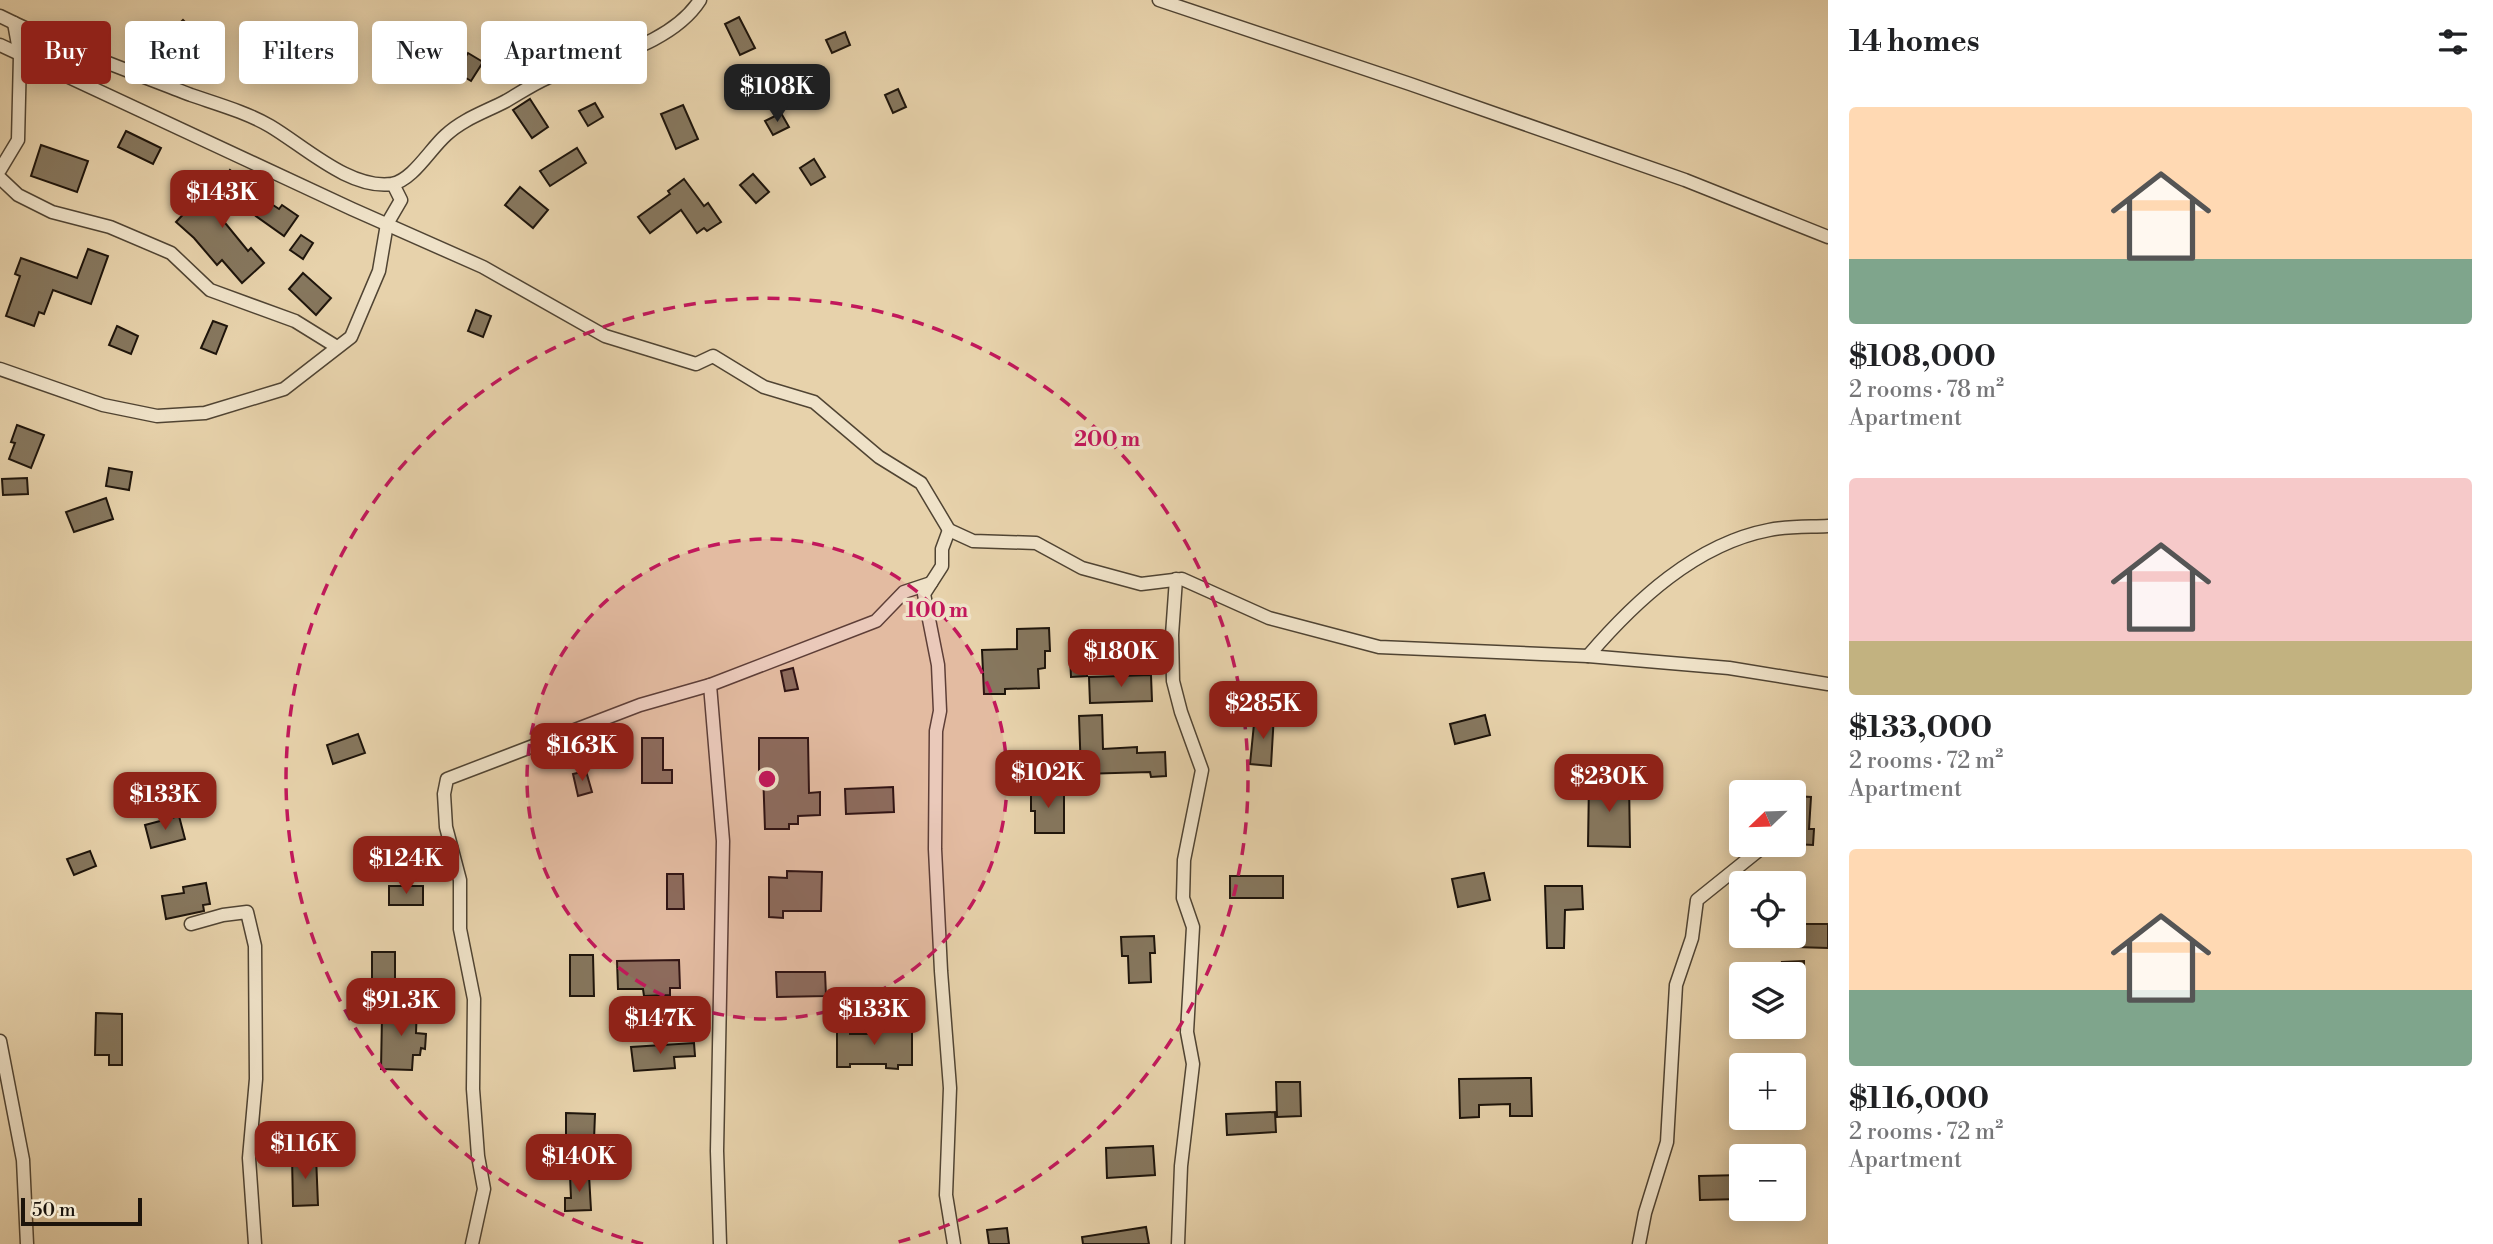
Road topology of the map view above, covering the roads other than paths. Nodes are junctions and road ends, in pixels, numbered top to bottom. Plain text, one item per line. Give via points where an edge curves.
1 (700, 0) edge
2 (1159, 0) edge
3 (0, 16) edge
4 (14, 23) junction
5 (0, 45) edge
6 (20, 56) junction
7 (0, 170) edge
8 (0, 178) edge
9 (393, 184) junction
10 (387, 224) junction
11 (1828, 237) edge
12 (337, 348) junction
13 (0, 369) edge
14 (1828, 526) edge
15 (949, 530) junction
16 (1176, 579) junction
17 (931, 583) junction
18 (1588, 656) junction
19 (1828, 684) edge
20 (710, 685) junction
21 (1749, 858) edge
22 (191, 924) dead end
23 (0, 1041) edge
24 (27, 1244) edge
25 (255, 1244) edge
26 (472, 1244) edge
27 (720, 1244) edge
28 (954, 1244) edge
29 (1178, 1244) edge
30 (1639, 1244) edge

1 - 9 street via 678,25 652,39 536,83 467,120 432,148 414,172
2 - 11 street via 1685,180
3 - 4 street
4 - 6 street
4 - 9 street via 267,124 341,172
5 - 6 street
6 - 7 street via 18,140
6 - 10 street
8 - 12 street via 18,195 52,212 110,227 171,253 210,290 295,321
9 - 10 street via 401,200
10 - 12 street via 379,271 351,337
10 - 15 street via 483,267 605,336 696,364 713,356 764,387 814,402 879,457 921,482
12 - 13 street via 284,389 205,412 157,416 103,405
14 - 18 street via 1770,529 1718,545 1679,570 1614,625
15 - 16 street via 973,541 1036,543 1082,568 1140,584
15 - 17 street via 942,566
16 - 18 street via 1269,618 1379,647
16 - 29 street via 1173,681 1202,770 1184,860 1183,898 1193,926 1187,1032 1193,1064
17 - 20 street via 904,592 876,621
17 - 28 street via 924,594 939,688 935,849 950,1088 946,1195
18 - 19 street via 1729,668
20 - 26 street via 640,705 447,779 446,827 460,880 460,929 474,999 473,1089 484,1189
20 - 27 street via 723,841 717,1151
21 - 30 street via 1697,900 1692,938 1676,985 1667,1142
22 - 25 street via 247,912 255,946 256,1079 249,1158
23 - 24 street via 23,1160

